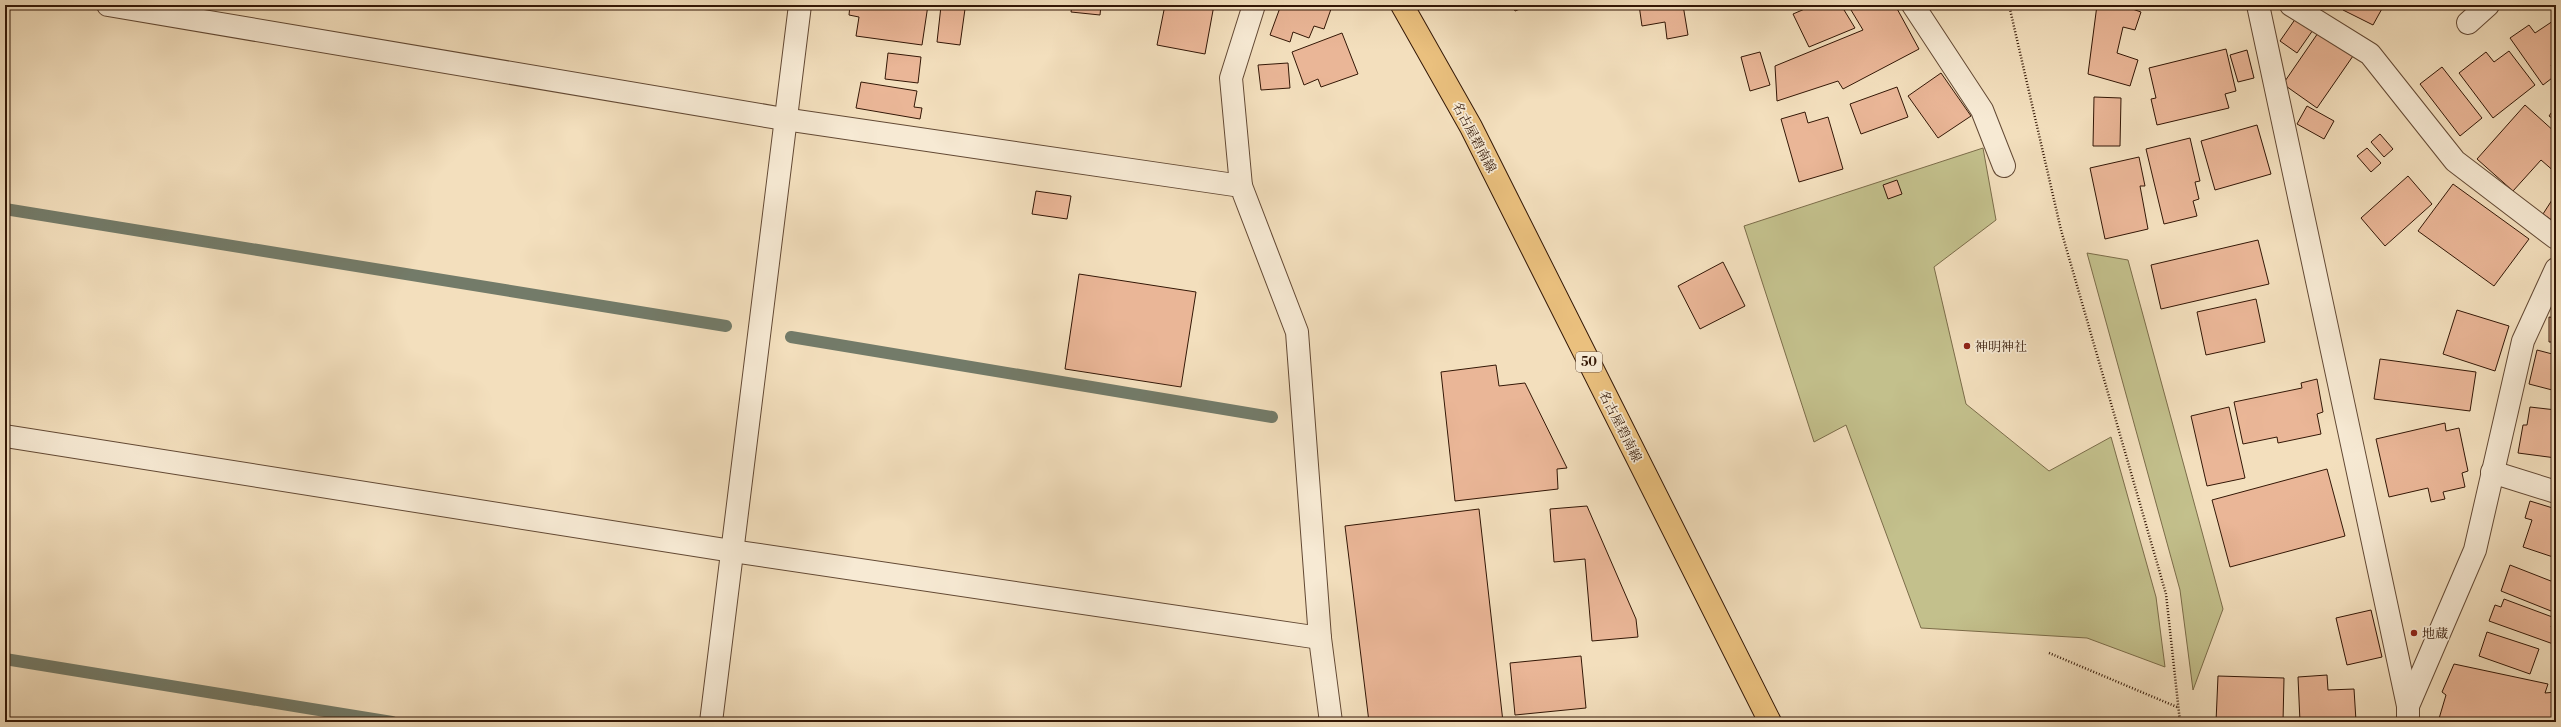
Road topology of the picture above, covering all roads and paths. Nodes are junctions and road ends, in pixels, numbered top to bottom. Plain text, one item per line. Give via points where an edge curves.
1 (108, 5) edge
2 (800, 5) edge
3 (1254, 5) edge
4 (1402, 5) edge
5 (1913, 5) edge
6 (2010, 5) edge
7 (2258, 5) edge
8 (2291, 5) edge
9 (2488, 5) edge
10 (2468, 23) dead end
11 (784, 119) junction
12 (2004, 166) dead end
13 (1241, 186) junction
14 (2556, 238) edge
15 (2556, 269) edge
16 (5, 436) edge
17 (2492, 472) junction
18 (2556, 492) edge
19 (732, 551) junction
20 (1320, 638) junction
21 (2049, 653) dead end
22 (2177, 708) junction
23 (2408, 714) edge
24 (711, 722) edge
25 (1331, 722) edge
26 (1770, 722) edge
27 (2180, 722) edge

1 - 11 street
2 - 11 street
3 - 13 street via 1231,78
4 - 26 main road, 名古屋碧南線 / 50 via 1471,127
5 - 12 street via 1982,110
6 - 22 path via 2061,230 2166,594
7 - 23 street
8 - 14 street via 2370,54 2455,161
9 - 10 street
11 - 13 street
11 - 19 street
13 - 20 street via 1297,332
15 - 17 street via 2523,341
16 - 19 street
17 - 18 street
17 - 23 street via 2475,550
19 - 20 street
19 - 24 street
20 - 25 street
21 - 22 path
22 - 27 path

